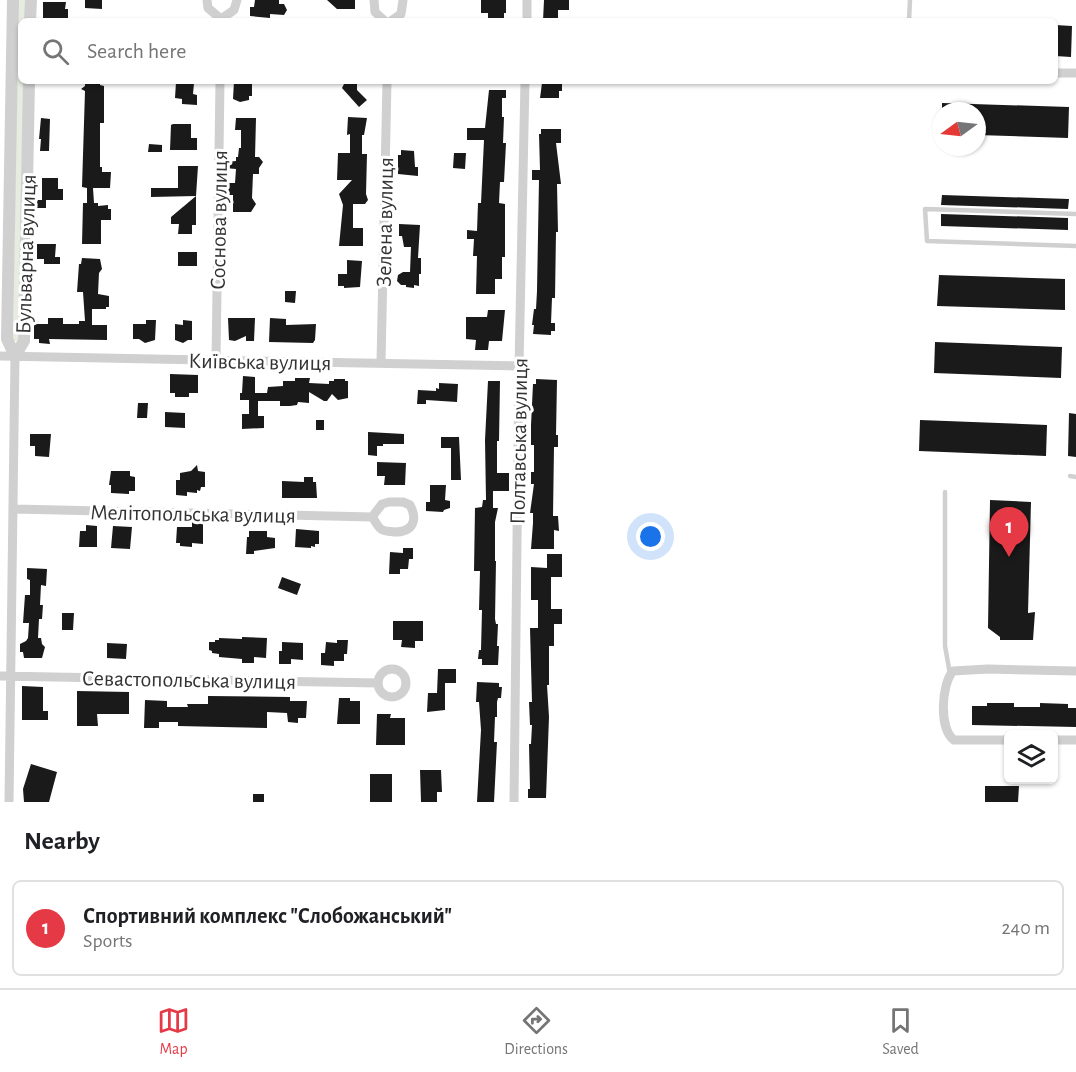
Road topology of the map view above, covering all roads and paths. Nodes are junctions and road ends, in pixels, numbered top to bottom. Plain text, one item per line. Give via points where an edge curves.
1 (13, 0) edge
2 (30, 0) edge
3 (207, 0) edge
4 (237, 0) edge
5 (374, 0) edge
6 (403, 0) edge
7 (527, 0) edge
8 (910, 0) edge
9 (30, 18) edge
10 (219, 18) edge
11 (224, 18) edge
12 (382, 18) edge
13 (395, 18) edge
14 (527, 18) edge
15 (909, 18) edge
16 (16, 44) edge
17 (1058, 73) edge
18 (1076, 73) edge
19 (29, 84) edge
20 (220, 84) edge
21 (387, 84) edge
22 (525, 84) edge
23 (1076, 213) edge
24 (1076, 246) edge
25 (0, 356) edge
26 (15, 356) junction
27 (216, 360) junction
28 (381, 363) junction
29 (519, 366) junction
30 (945, 492) dead end
31 (14, 509) junction
32 (372, 516) junction
33 (1076, 671) edge
34 (950, 674) junction
35 (0, 676) edge
36 (11, 676) junction
37 (378, 683) dead end
38 (1004, 740) edge
39 (1058, 740) edge
40 (1076, 740) edge
41 (9, 802) edge
42 (513, 802) edge

1 - 16 street, Бульварна вулиця
2 - 9 street
3 - 10 street via 208,8
4 - 11 street via 234,10
5 - 12 street via 375,12
6 - 13 street via 401,14
7 - 14 street
8 - 15 lane
16 - 26 street, Бульварна вулиця via 8,339
17 - 18 street
19 - 26 street, Бульварна вулиця via 24,341
20 - 27 street, Соснова вулиця
21 - 28 street, Зелена вулиця
22 - 29 street, Полтавська вулиця
23 - 24 lane via 925,209 927,241
25 - 26 street, Київська вулиця
26 - 27 street, Київська вулиця
26 - 31 street
27 - 28 street, Київська вулиця
28 - 29 street, Київська вулиця
29 - 42 street, Полтавська вулиця
30 - 34 lane via 945,646
31 - 32 street, Мелітопольська вулиця
31 - 36 street
32 - 32 street via 387,531 406,531 413,523 412,509 403,502 381,504
33 - 34 street via 977,669
34 - 38 street via 944,719 949,736 954,740
35 - 36 street, Севастопольська вулиця
36 - 37 street, Севастопольська вулиця
36 - 41 street
39 - 40 street

